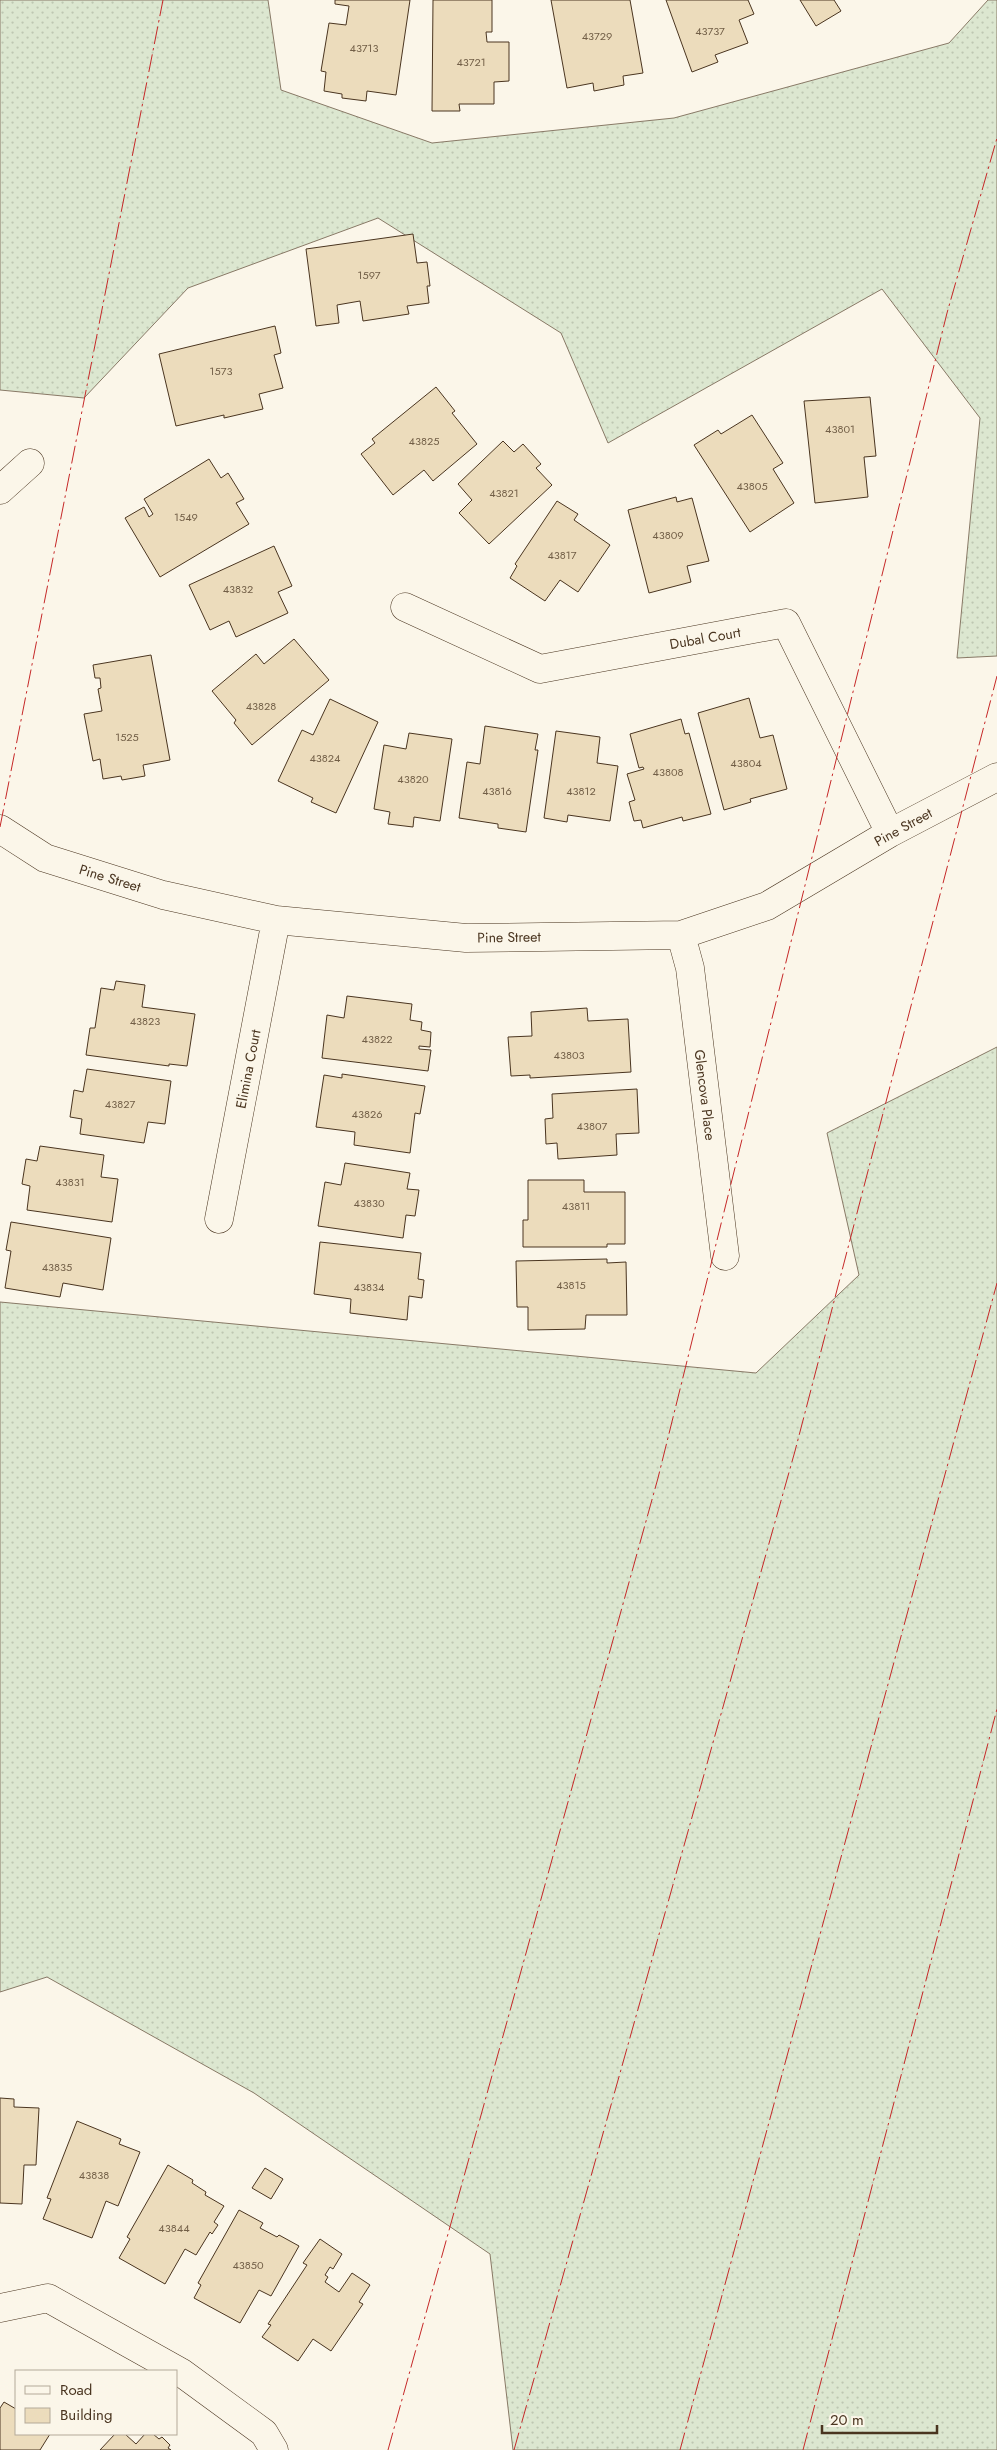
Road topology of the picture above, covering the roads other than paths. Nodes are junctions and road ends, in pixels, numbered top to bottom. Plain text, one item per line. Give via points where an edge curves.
1 (30, 463) dead end
2 (0, 490) edge
3 (405, 607) dead end
4 (997, 777) edge
5 (0, 829) edge
6 (890, 833) junction
7 (276, 920) junction
8 (681, 935) junction
9 (219, 1219) dead end
10 (725, 1256) dead end
11 (0, 2308) edge
12 (177, 2370) edge
13 (178, 2371) edge
14 (274, 2450) edge

1 - 2 street
3 - 6 street, Dubal Court via 540,669 786,623
4 - 6 street, Pine Street
5 - 7 street, Pine Street via 45,858 163,895
6 - 8 street, Pine Street via 767,906
7 - 8 street, Pine Street via 466,938
7 - 9 street, Elimina Court
8 - 10 street, Glencova Place via 690,968
11 - 12 street via 48,2298
13 - 14 street via 264,2433

